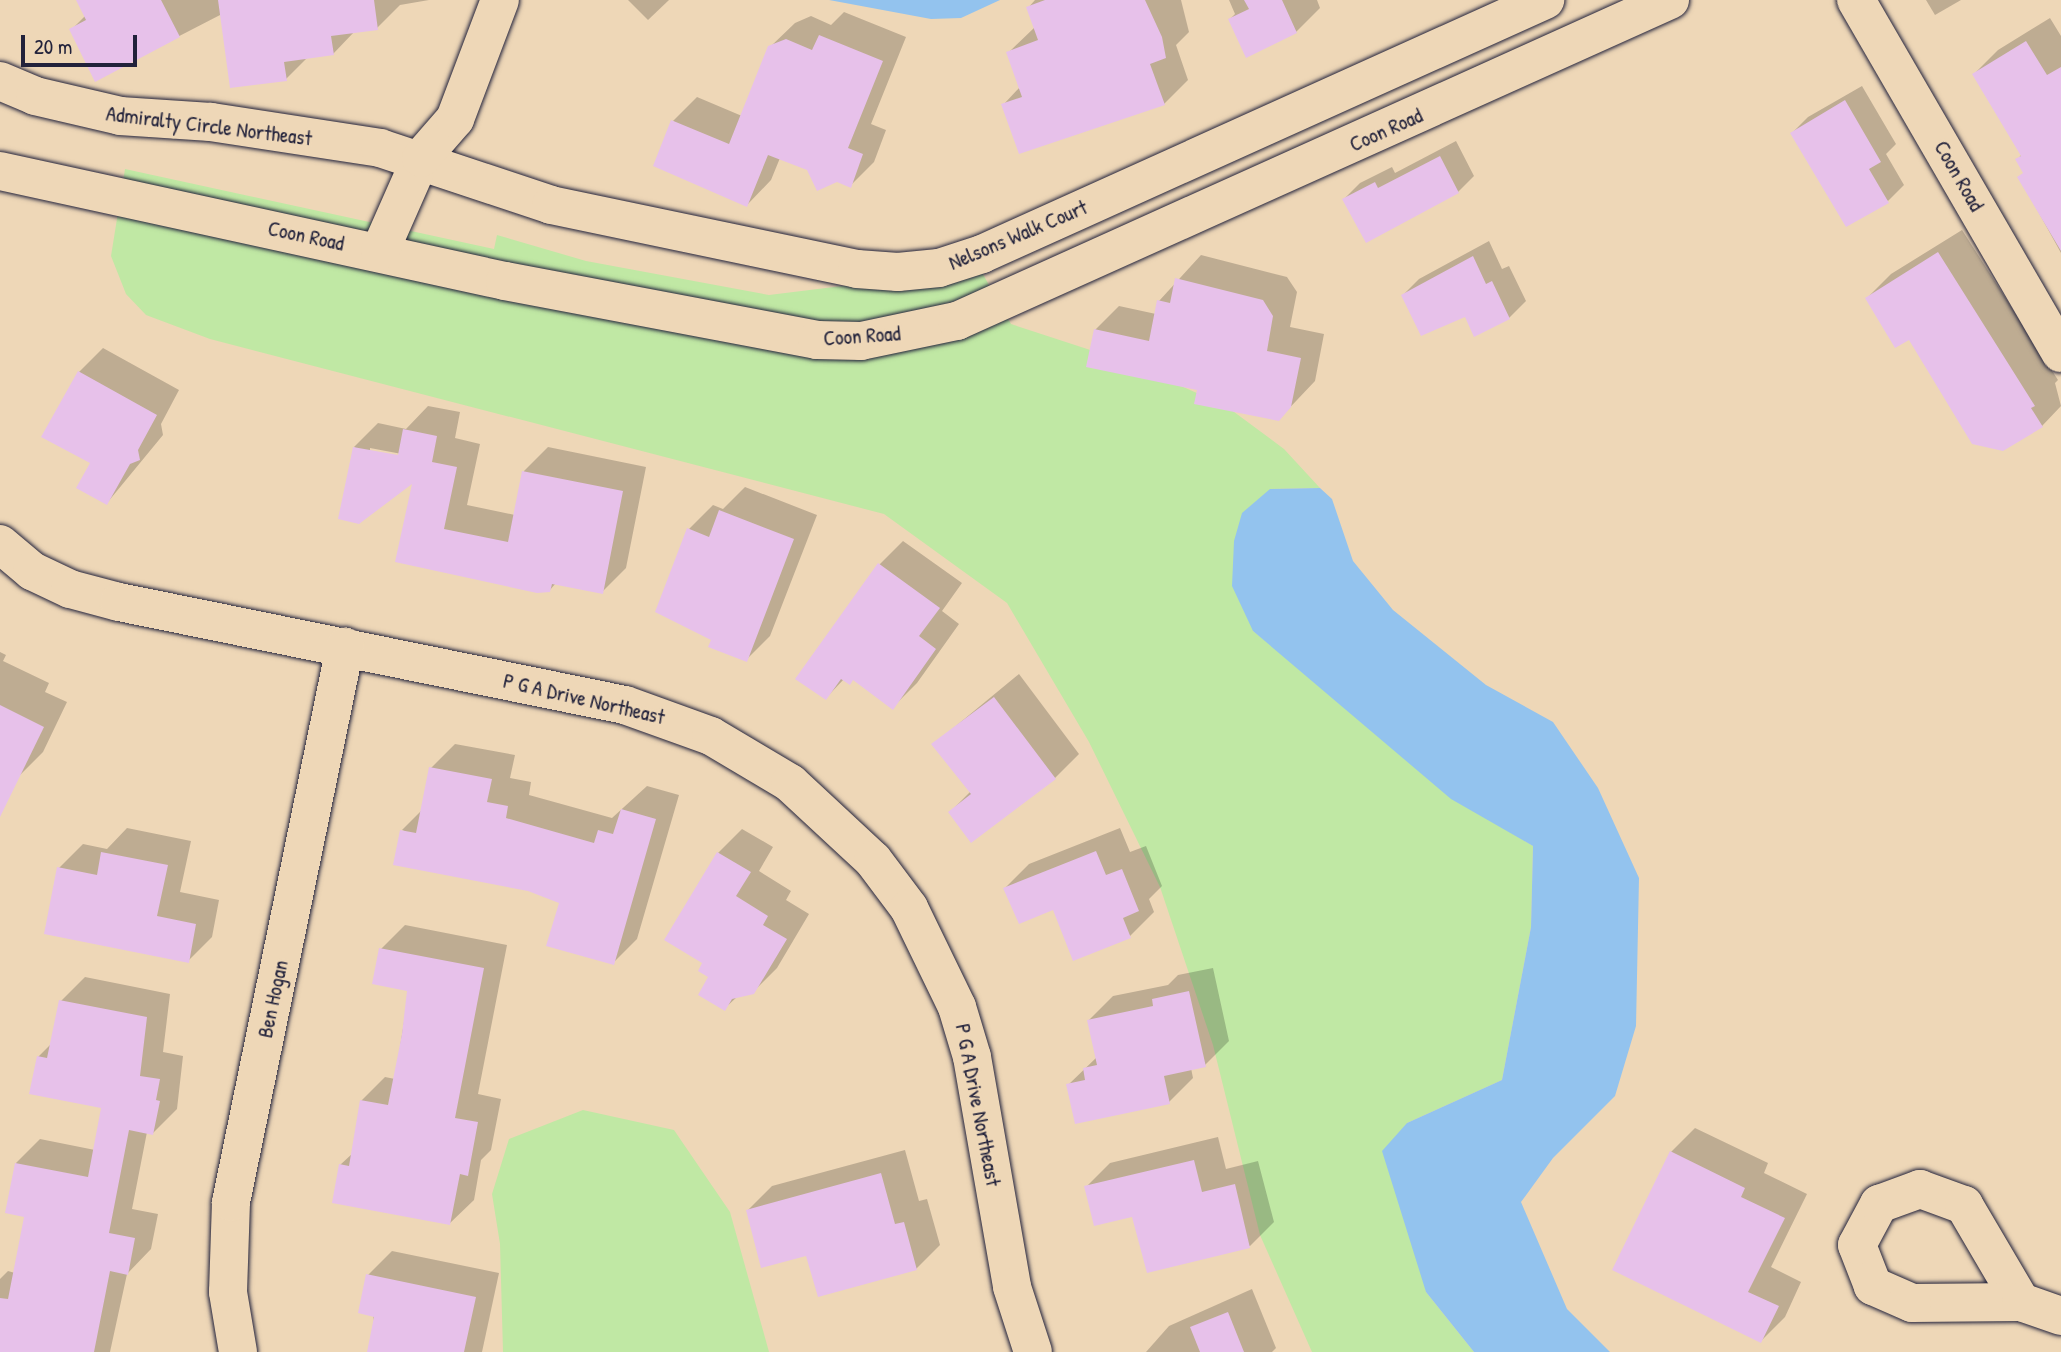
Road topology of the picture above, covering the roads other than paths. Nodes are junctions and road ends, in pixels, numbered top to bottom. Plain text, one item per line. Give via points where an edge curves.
1 (500, 0) edge
2 (1545, 0) edge
3 (1670, 0) edge
4 (1856, 0) edge
5 (0, 81) edge
6 (421, 158) junction
7 (0, 171) edge
8 (380, 251) junction
9 (2061, 353) edge
10 (0, 544) edge
11 (345, 647) junction
12 (2021, 1302) dead end
13 (2061, 1316) edge
14 (238, 1352) edge
15 (1032, 1352) edge

1 - 6 street via 455,118
2 - 6 street, Nelsons Walk Court via 982,254 939,268 898,272 857,268 551,205
3 - 8 street, Coon Road via 1152,236 957,321 912,333 861,341 817,340 505,281
4 - 9 street, Coon Road
5 - 6 street, Admiralty Circle Northeast via 86,110 211,122
6 - 8 street
7 - 8 street, Coon Road
10 - 11 street, P G A Drive Northeast via 32,571 70,589
11 - 14 street, Ben Hogan via 232,1202 228,1292
11 - 15 street, P G A Drive Northeast via 669,718 711,736 790,783 864,851 909,908 957,1007 972,1057 1012,1287
12 - 13 street

